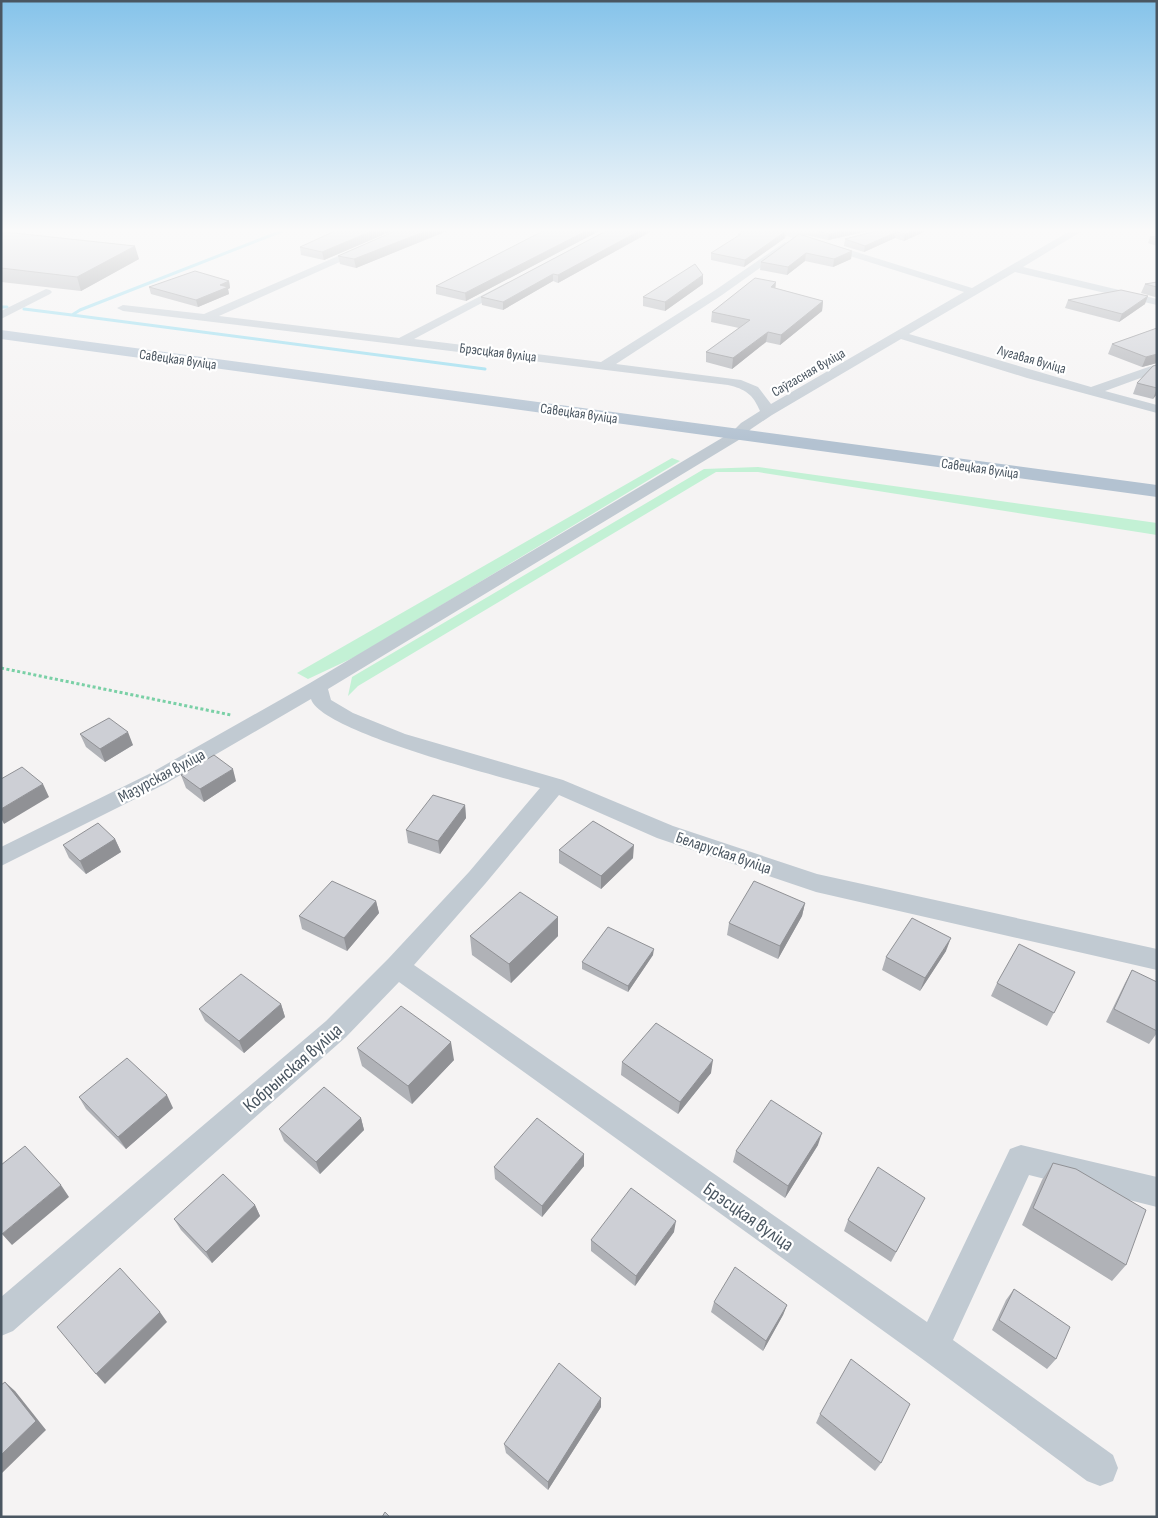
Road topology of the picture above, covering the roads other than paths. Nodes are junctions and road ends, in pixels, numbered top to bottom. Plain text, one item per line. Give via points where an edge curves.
1 (28, 302) edge
2 (242, 302) edge
3 (475, 302) edge
4 (704, 302) edge
5 (957, 302) edge
6 (123, 308) dead end
7 (1, 316) edge
8 (205, 318) junction
9 (1, 334) edge
10 (900, 335) junction
11 (402, 341) junction
12 (605, 365) junction
13 (1157, 368) edge
14 (1092, 391) junction
15 (1157, 409) edge
16 (767, 412) junction
17 (737, 435) junction
18 (1157, 491) edge
19 (317, 687) junction
20 (555, 785) junction
21 (1, 857) edge
22 (1157, 960) edge
23 (397, 968) junction
24 (1157, 1192) edge
25 (1, 1319) edge
26 (933, 1346) junction
27 (1100, 1468) dead end

1 - 7 street
2 - 8 street
3 - 11 street
4 - 12 street
5 - 10 street, Саўгасная вуліца
6 - 8 street, Брэсцкая вуліца
8 - 11 street, Брэсцкая вуліца
9 - 17 main road, Савецкая вуліца
10 - 14 street, Лугавая вуліца
10 - 16 street, Саўгасная вуліца
11 - 12 street, Брэсцкая вуліца
12 - 16 street, Брэсцкая вуліца via 743,384 761,396
13 - 14 street
14 - 15 street, Лугавая вуліца
16 - 17 street, Саўгасная вуліца
17 - 18 main road, Савецкая вуліца
17 - 19 street, Саўгасная вуліца
19 - 20 street, Беларуская вуліца via 322,703 346,718 398,739
19 - 21 street, Мазурская вуліца via 157,779
20 - 22 street, Беларуская вуліца via 665,832 816,883
20 - 23 street, Кобрынская вуліца
23 - 25 street, Кобрынская вуліца via 336,1029
23 - 26 street, Брэсцкая вуліца
24 - 26 street via 1021,1159
26 - 27 street, Брэсцкая вуліца

